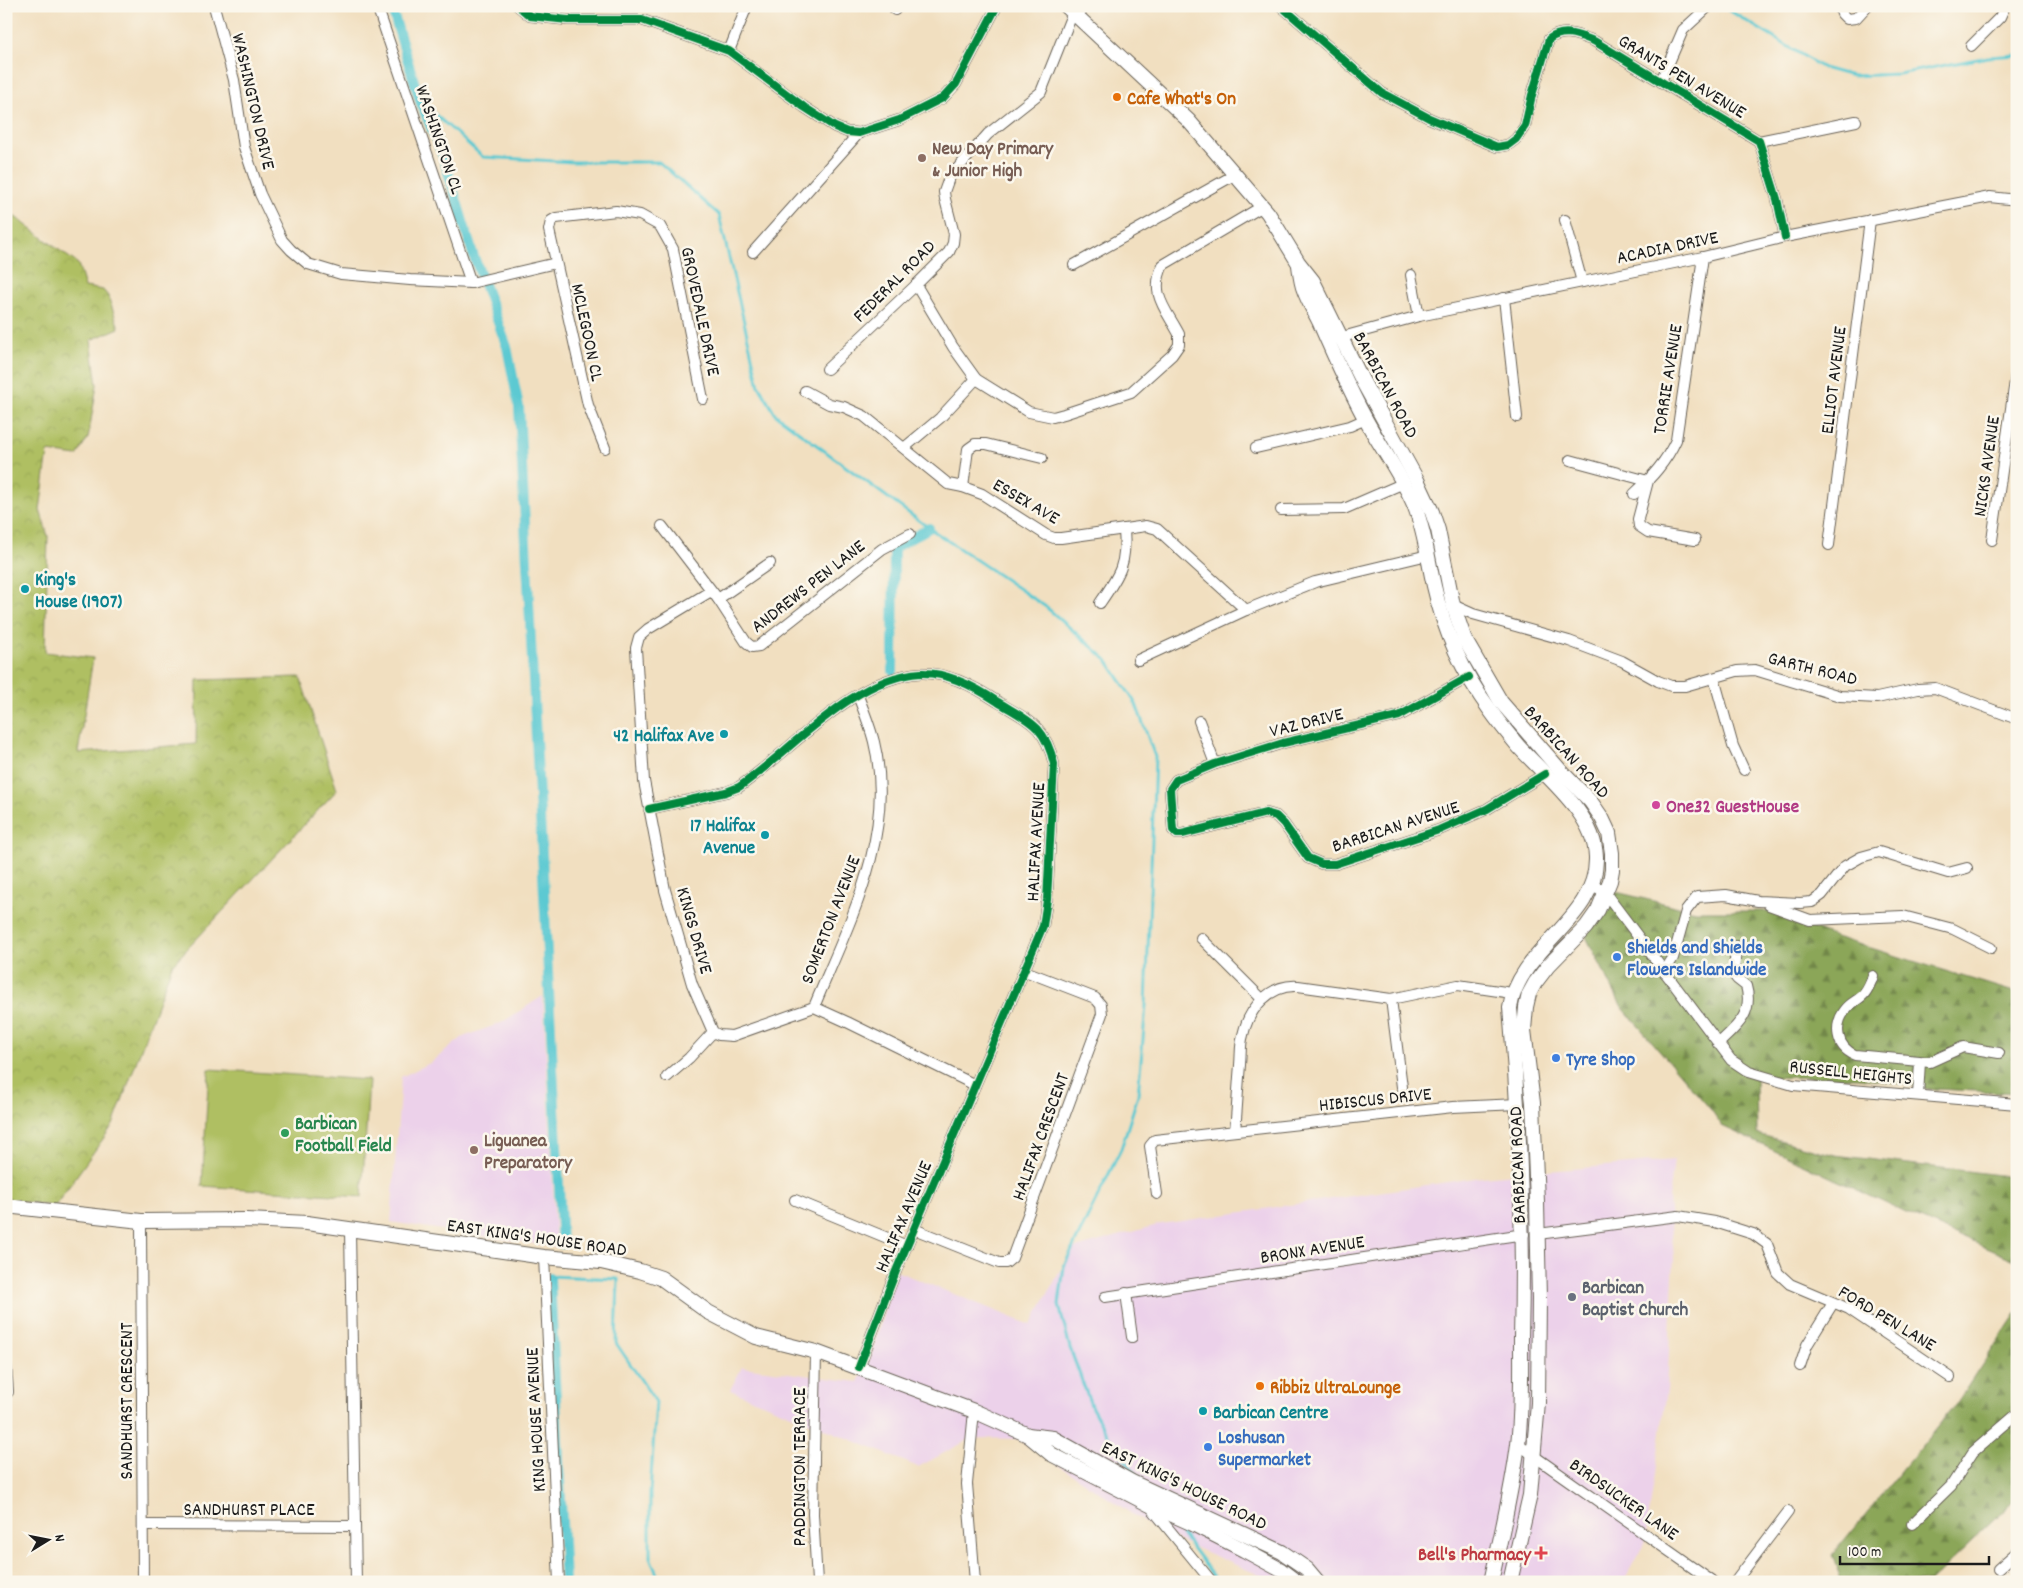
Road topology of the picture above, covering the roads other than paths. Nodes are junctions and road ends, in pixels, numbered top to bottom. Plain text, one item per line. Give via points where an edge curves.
1 (214, 6) edge
2 (378, 6) edge
3 (518, 6) edge
4 (746, 6) edge
5 (997, 6) edge
6 (1281, 6) edge
7 (1709, 6) edge
8 (1839, 6) edge
9 (1867, 6) edge
10 (2004, 6) edge
11 (1070, 9) edge
12 (1971, 46) dead end
13 (729, 51) junction
14 (1661, 81) junction
15 (1856, 121) dead end
16 (859, 133) junction
17 (1759, 140) junction
18 (1236, 174) junction
19 (2017, 200) edge
20 (1263, 206) junction
21 (1565, 220) dead end
22 (1870, 220) junction
23 (551, 221) joint
24 (1786, 237) junction
25 (753, 252) dead end
26 (1704, 256) junction
27 (556, 263) junction
28 (1074, 265) dead end
29 (1412, 275) dead end
30 (1582, 282) junction
31 (471, 283) junction
32 (916, 285) junction
33 (1504, 298) junction
34 (1419, 316) junction
35 (1334, 340) junction
36 (2017, 367) edge
37 (827, 369) dead end
38 (976, 379) junction
39 (805, 391) dead end
40 (703, 399) dead end
41 (1518, 417) dead end
42 (1366, 419) junction
43 (605, 448) dead end
44 (904, 448) junction
45 (1256, 448) dead end
46 (1042, 458) dead end
47 (1570, 460) dead end
48 (1648, 481) junction
49 (1404, 483) junction
50 (963, 487) junction
51 (1634, 494) dead end
52 (1281, 510) dead end
53 (662, 526) dead end
54 (1124, 529) junction
55 (910, 534) dead end
56 (1695, 540) dead end
57 (1992, 540) dead end
58 (1829, 545) dead end
59 (1428, 555) junction
60 (770, 563) dead end
61 (714, 595) junction
62 (1100, 603) dead end
63 (1452, 605) junction
64 (1246, 610) junction
65 (1138, 660) dead end
66 (1469, 677) junction
67 (1714, 678) junction
68 (858, 696) junction
69 (2017, 719) edge
70 (1199, 721) dead end
71 (1215, 764) junction
72 (1744, 770) dead end
73 (1545, 774) junction
74 (1171, 808) joint
75 (650, 809) junction
76 (1967, 868) dead end
77 (1593, 884) junction
78 (1606, 894) junction
79 (1758, 901) junction
80 (1201, 938) dead end
81 (1736, 946) dead end
82 (1992, 948) dead end
83 (1025, 971) junction
84 (1664, 972) junction
85 (1873, 976) dead end
86 (1512, 993) junction
87 (1262, 999) junction
88 (1392, 999) junction
89 (814, 1007) junction
90 (714, 1032) junction
91 (1718, 1044) junction
92 (1999, 1053) dead end
93 (1920, 1062) junction
94 (667, 1077) dead end
95 (975, 1085) junction
96 (1402, 1087) dead end
97 (1918, 1095) junction
98 (1518, 1104) junction
99 (2017, 1104) edge
100 (1235, 1131) junction
101 (1157, 1194) dead end
102 (795, 1200) dead end
103 (6, 1206) edge
104 (141, 1221) junction
105 (350, 1230) junction
106 (914, 1230) junction
107 (1531, 1234) junction
108 (908, 1246) junction
109 (544, 1257) junction
110 (1126, 1293) junction
111 (1105, 1297) dead end
112 (1833, 1302) junction
113 (1132, 1337) dead end
114 (816, 1352) junction
115 (6, 1364) edge
116 (1800, 1366) dead end
117 (859, 1367) junction
118 (1950, 1377) dead end
119 (8, 1392) dead end
120 (974, 1411) junction
121 (2017, 1414) edge
122 (1028, 1435) junction
123 (1518, 1443) junction
124 (1534, 1456) junction
125 (1150, 1505) junction
126 (1788, 1512) dead end
127 (1912, 1524) dead end
128 (144, 1525) junction
129 (355, 1526) junction
130 (2017, 1552) edge
131 (1998, 1569) dead end
132 (143, 1582) edge
133 (356, 1582) edge
134 (559, 1582) edge
135 (817, 1582) edge
136 (975, 1582) edge
137 (1212, 1582) edge
138 (1297, 1582) edge
139 (1318, 1582) edge
140 (1491, 1582) edge
141 (1510, 1582) edge
142 (1713, 1582) edge
143 (1735, 1582) edge

1 - 31 street, WASHINGTON DRIVE via 234,80 244,147 276,232 291,250 308,264 341,274
2 - 31 street, WASHINGTON CL
3 - 13 street via 530,16 568,20 642,20
4 - 13 street
5 - 16 street via 956,84 943,98 899,120
6 - 14 street, GRANTS PEN AVENUE via 1382,93 1428,118 1497,147 1508,145 1525,126 1549,40 1554,35 1573,33 1594,41
7 - 14 street via 1683,30
8 - 9 street via 1847,19 1856,18
10 - 12 street via 2000,17
11 - 18 main road, BARBICAN ROAD via 1188,120
11 - 32 street, FEDERAL ROAD via 1041,92 988,134 949,178 944,192 954,234 953,243 949,252
13 - 16 street via 835,127
14 - 17 street, GRANTS PEN AVENUE
15 - 17 street
16 - 25 street
17 - 24 street, GRANTS PEN AVENUE
18 - 20 main road, BARBICAN ROAD
18 - 28 street
19 - 22 street, ACADIA DRIVE via 1990,197
20 - 35 main road, BARBICAN ROAD via 1298,262 1304,290
20 - 38 street via 1163,265 1156,287 1179,334 1179,344 1172,355 1131,392 1053,416 1039,416
21 - 30 street
22 - 24 street, ACADIA DRIVE
22 - 58 street, ELLIOT AVENUE
23 - 27 street, MCLEGOON CL via 549,230
23 - 40 street, GROVEDALE DRIVE via 561,216 616,211 640,215 660,226 673,249
24 - 26 street, ACADIA DRIVE
26 - 30 street, ACADIA DRIVE
26 - 48 street, TORRIE AVENUE via 1676,440 1670,454
27 - 31 street, WASHINGTON DRIVE
27 - 43 street, MCLEGOON CL via 588,404
29 - 34 street
30 - 33 street, ACADIA DRIVE
32 - 37 street, FEDERAL ROAD
32 - 38 street
33 - 34 street, ACADIA DRIVE
33 - 41 street
34 - 35 street, ACADIA DRIVE
35 - 42 main road, BARBICAN ROAD
35 - 63 main road, BARBICAN ROAD via 1432,512 1442,546
36 - 57 street, NICKS AVENUE
38 - 44 street via 940,418
39 - 44 street, ESSEX AVE via 829,404 844,406 864,416
42 - 45 street via 1350,426
42 - 49 main road, BARBICAN ROAD
44 - 50 street, ESSEX AVE via 948,484
46 - 50 street via 975,444 968,449
47 - 48 street
48 - 51 street, TORRIE AVENUE
48 - 56 street via 1639,526 1648,532
49 - 52 street via 1344,509
49 - 59 main road, BARBICAN ROAD via 1423,529
50 - 54 street, ESSEX AVE via 982,494 1054,538
53 - 61 street, ANDREWS PEN LANE
54 - 62 street via 1125,558 1114,583
54 - 64 street, ESSEX AVE via 1146,526 1157,529
55 - 61 street, ANDREWS PEN LANE via 882,549 759,646 752,647 746,642
59 - 64 street via 1315,582
59 - 66 main road, BARBICAN ROAD via 1440,612
60 - 61 street, KINGS DRIVE
61 - 75 street, KINGS DRIVE via 648,629 639,637 636,648 639,716 644,781
63 - 67 street, GARTH ROAD via 1472,614 1569,641 1622,661 1671,686 1685,686
63 - 78 main road, BARBICAN ROAD via 1465,640 1501,702 1602,818 1609,833 1612,854
64 - 65 street
66 - 71 street, VAZ DRIVE via 1398,716 1282,743
66 - 73 main road, BARBICAN ROAD via 1502,724
67 - 69 street, GARTH ROAD via 1737,670 1755,670 1840,696 1877,698 1934,688
67 - 72 street via 1733,746
68 - 75 street, HALIFAX AVENUE via 842,704 739,786 726,792
68 - 83 street, HALIFAX AVENUE via 899,676 922,673 944,677 972,685 1036,725 1050,746 1054,764 1048,900 1043,926
68 - 89 street, SOMERTON AVENUE via 875,744 878,767 880,803 875,844 866,879
70 - 71 street
71 - 74 street, VAZ DRIVE via 1176,780 1170,789
73 - 74 street, BARBICAN AVENUE via 1487,809 1439,830 1335,864 1322,864 1308,858 1276,816 1266,813 1179,834 1172,828
73 - 77 main road, BARBICAN ROAD via 1581,814 1592,833 1596,855
75 - 90 street, KINGS DRIVE via 673,921 692,984
76 - 79 street via 1948,873 1879,852 1844,866 1822,895 1812,902
77 - 78 street, RUSSELL HEIGHTS
77 - 86 main road, BARBICAN ROAD via 1580,906 1526,968
78 - 84 street, RUSSELL HEIGHTS
78 - 107 main road, BARBICAN ROAD via 1586,927 1548,966 1528,994 1524,1030 1533,1103
79 - 82 street via 1810,920 1903,916 1953,928
79 - 84 street via 1726,895 1697,897 1686,911 1673,958
80 - 87 street
81 - 91 street via 1734,975 1748,992 1746,1014
83 - 95 street, HALIFAX AVENUE
83 - 106 street, HALIFAX CRESCENT via 1095,998 1101,1004 1102,1014 1012,1258 1006,1263 999,1263
84 - 91 street, RUSSELL HEIGHTS
85 - 93 street via 1865,992 1847,1007 1839,1019 1841,1045 1855,1055
86 - 88 street via 1458,985
86 - 98 main road, BARBICAN ROAD via 1510,1008
87 - 88 street via 1286,985
87 - 100 street via 1249,1016 1242,1035
88 - 96 street
89 - 90 street via 732,1036
89 - 95 street
90 - 94 street
91 - 97 street, RUSSELL HEIGHTS via 1730,1060 1749,1072 1793,1085
92 - 93 street via 1963,1047 1935,1061
93 - 97 street
95 - 106 street, HALIFAX AVENUE
97 - 99 street, RUSSELL HEIGHTS
98 - 100 street, HIBISCUS DRIVE via 1454,1107
98 - 107 main road, BARBICAN ROAD
100 - 101 street, HIBISCUS DRIVE via 1155,1140 1150,1146
102 - 108 street
103 - 104 main road, EAST KING'S HOUSE ROAD
104 - 105 main road, EAST KING'S HOUSE ROAD via 246,1220 307,1223
104 - 128 street, SANDHURST CRESCENT
105 - 109 main road, EAST KING'S HOUSE ROAD
105 - 129 street
106 - 108 street, HALIFAX AVENUE
107 - 110 street, BRONX AVENUE
107 - 112 street, FORD PEN LANE via 1678,1216 1715,1222 1753,1234 1766,1244 1778,1273 1790,1284
107 - 123 main road, BARBICAN ROAD
107 - 124 main road, BARBICAN ROAD via 1538,1403
108 - 117 street, HALIFAX AVENUE
109 - 114 main road, EAST KING'S HOUSE ROAD via 601,1262 640,1270 660,1278 708,1312 756,1337
109 - 134 street, KING HOUSE AVENUE
110 - 111 street, BRONX AVENUE
110 - 113 street
112 - 116 street via 1807,1345
112 - 118 street, FORD PEN LANE
114 - 117 main road, EAST KING'S HOUSE ROAD
114 - 135 street, PADDINGTON TERRACE via 813,1514
115 - 119 street
117 - 120 main road, EAST KING'S HOUSE ROAD
120 - 122 main road, EAST KING'S HOUSE ROAD
120 - 136 street via 967,1484
121 - 127 street via 1973,1452 1951,1486
122 - 125 main road, EAST KING'S HOUSE ROAD via 1050,1454
122 - 139 main road, EAST KING'S HOUSE ROAD via 1053,1438 1132,1482 1282,1552 1307,1569
123 - 124 street, BIRDSUCKER LANE
123 - 140 main road, BARBICAN ROAD via 1507,1514
124 - 141 main road, BARBICAN ROAD via 1530,1496
124 - 142 street, BIRDSUCKER LANE
125 - 137 street
125 - 138 main road, EAST KING'S HOUSE ROAD via 1269,1563
126 - 143 street
128 - 129 street, SANDHURST PLACE
128 - 132 street, SANDHURST CRESCENT
129 - 133 street
130 - 131 street

